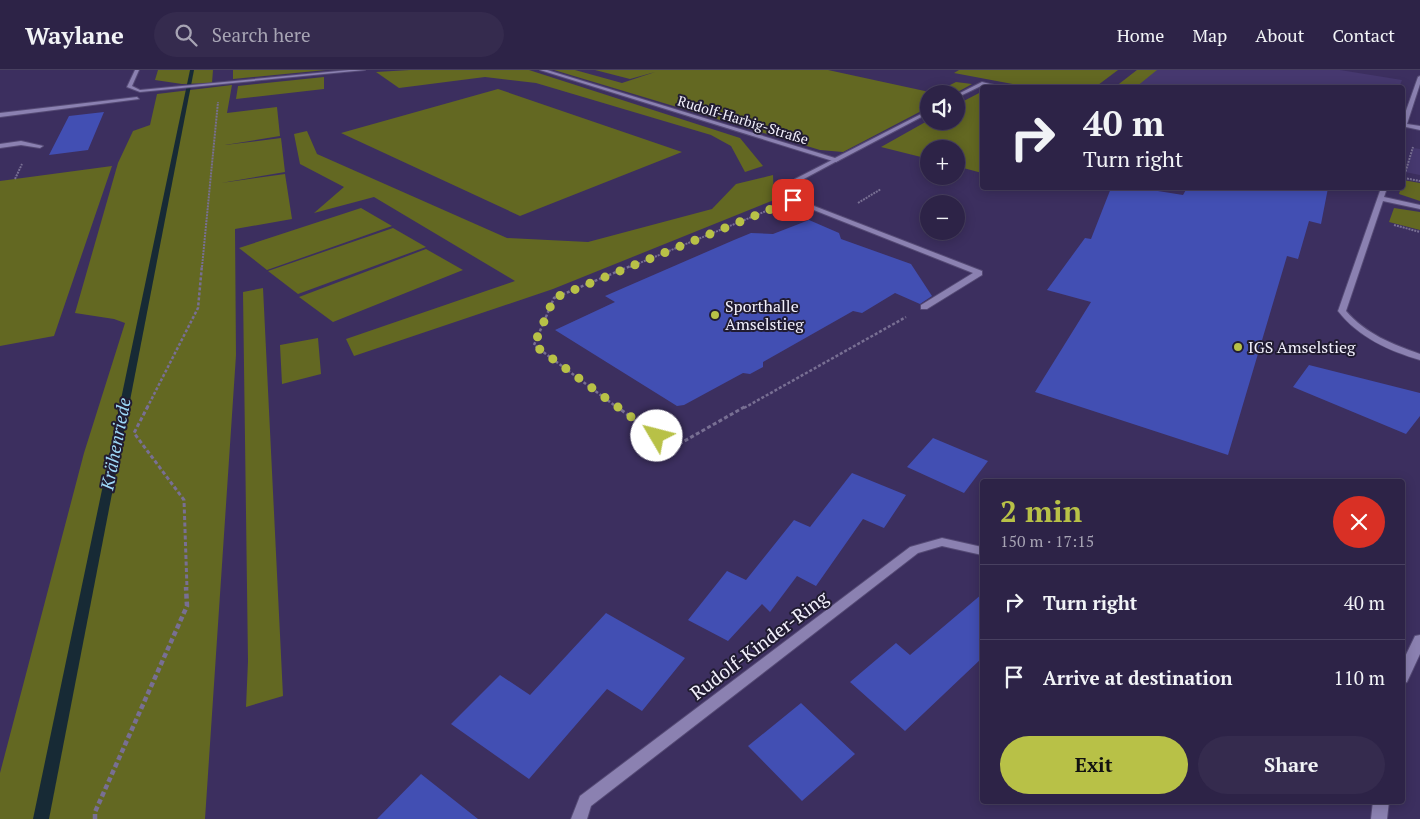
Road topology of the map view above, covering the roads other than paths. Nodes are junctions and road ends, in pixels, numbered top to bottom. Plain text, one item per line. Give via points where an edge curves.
1 (137, 70) edge
2 (363, 70) edge
3 (542, 70) edge
4 (1420, 77) edge
5 (991, 85) edge
6 (965, 92) edge
7 (137, 98) dead end
8 (0, 116) edge
9 (920, 116) edge
10 (1405, 125) joint
11 (1420, 128) edge
12 (0, 146) edge
13 (40, 146) dead end
14 (836, 160) junction
15 (1383, 190) edge
16 (1380, 198) junction
17 (1420, 207) edge
18 (924, 307) road end
19 (1420, 356) edge
20 (980, 551) edge
21 (1420, 640) edge
22 (1405, 672) edge
23 (1381, 804) edge
24 (579, 819) edge
25 (1380, 819) edge

1 - 2 street via 130,87 133,90
3 - 14 street, Rudolf-Harbig-Straße
4 - 10 street
5 - 6 street via 982,83
7 - 8 street
9 - 14 street
10 - 11 street
12 - 13 street via 21,143
14 - 18 street via 797,180 793,200 979,273
15 - 16 street
16 - 17 street
16 - 19 street via 1342,311 1354,327 1382,344
20 - 24 street, Rudolf-Kinder-Ring via 942,542 914,550 586,801
21 - 22 street
23 - 25 street

